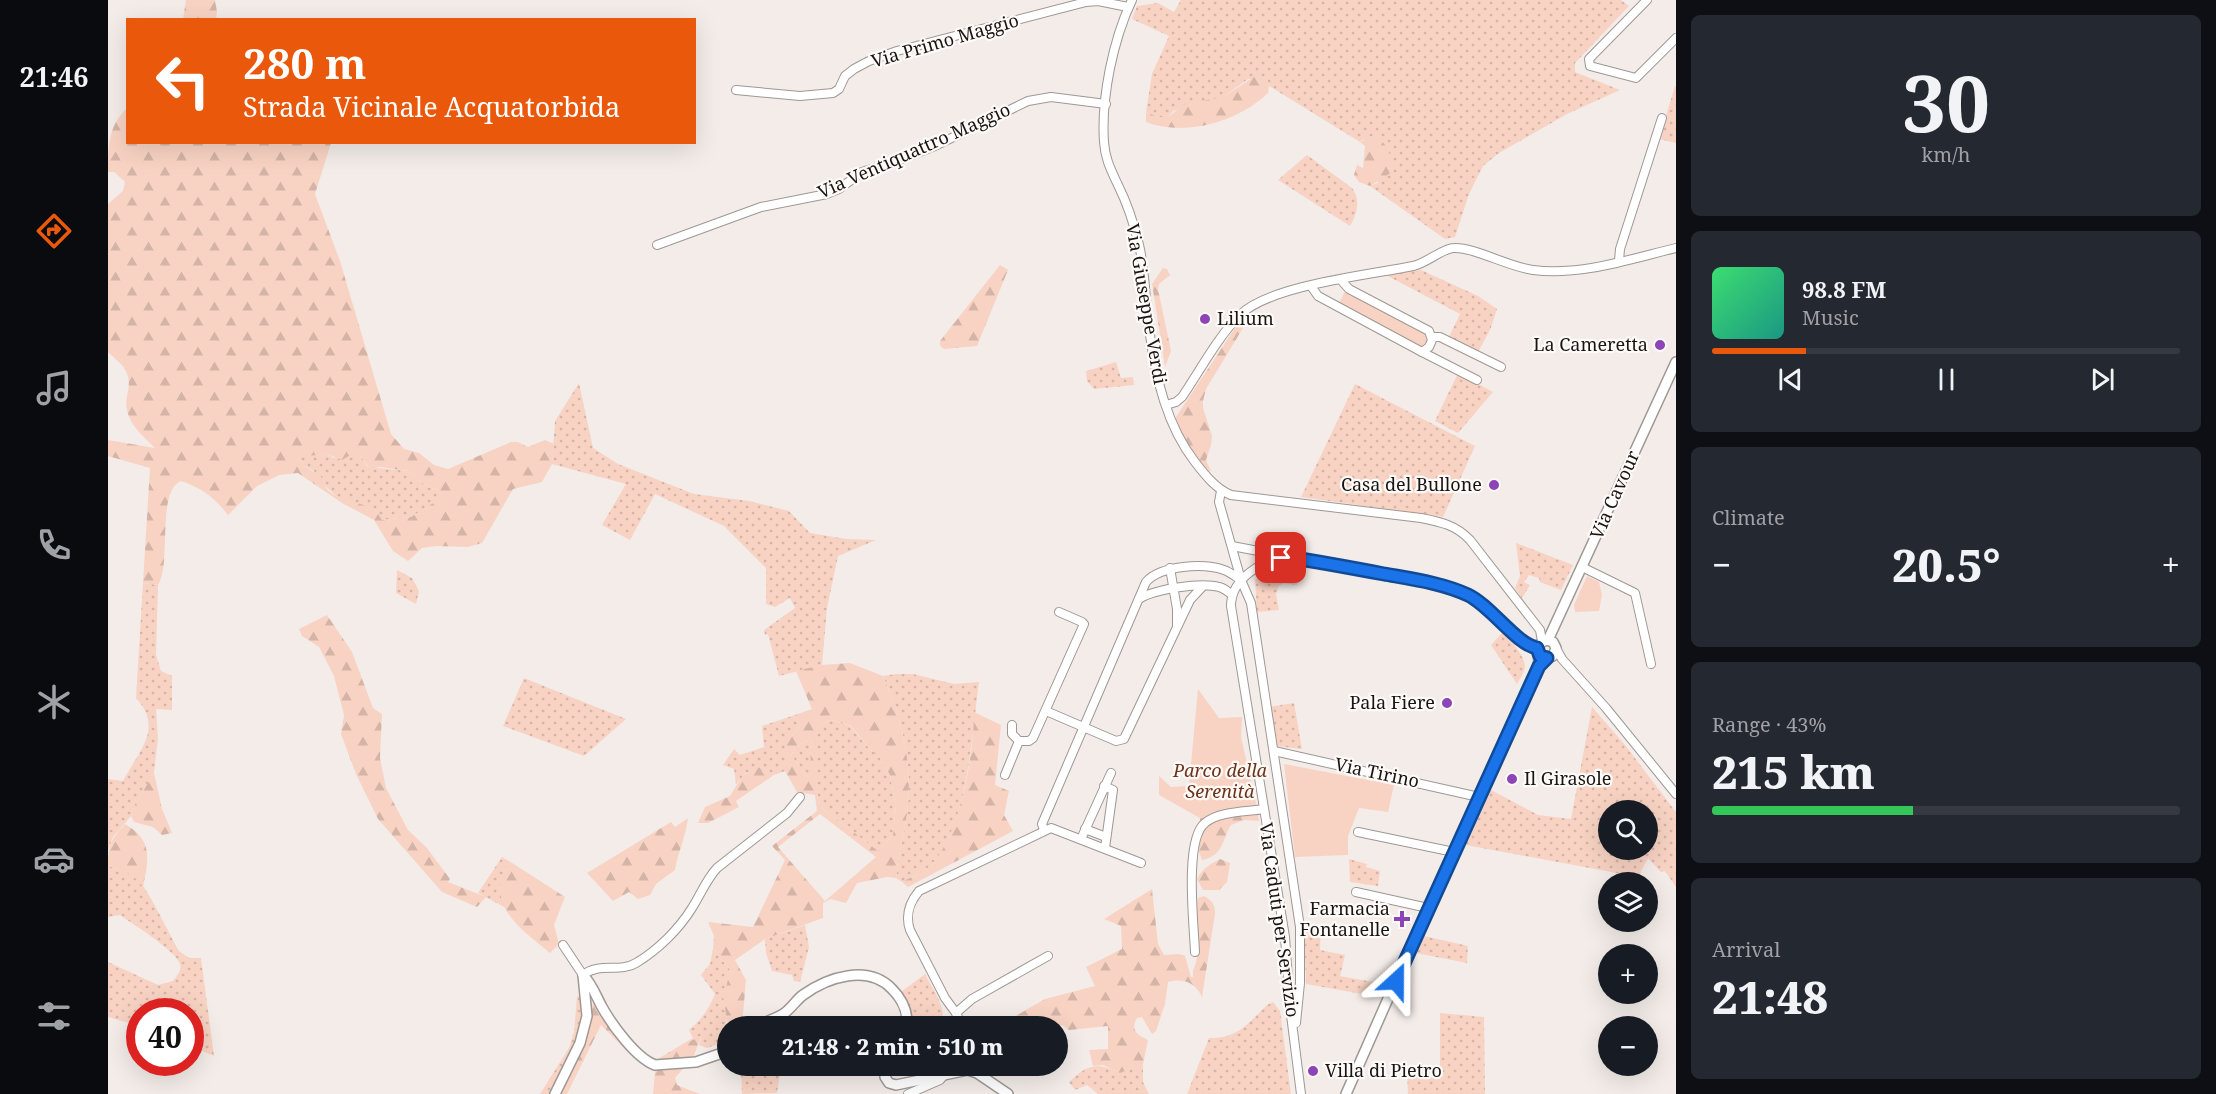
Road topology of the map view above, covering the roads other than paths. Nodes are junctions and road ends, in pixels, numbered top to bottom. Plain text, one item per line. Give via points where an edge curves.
1 (1647, 0) edge
2 (1130, 4) edge
3 (1676, 38) edge
4 (736, 90) dead end
5 (1106, 104) junction
6 (1662, 118) dead end
7 (657, 245) dead end
8 (1676, 248) edge
9 (1619, 261) junction
10 (1341, 280) junction
11 (1311, 286) junction
12 (1432, 336) junction
13 (1422, 352) junction
14 (1676, 362) edge
15 (1501, 367) dead end
16 (1477, 380) dead end
17 (1166, 405) junction
18 (1221, 491) junction
19 (1231, 544) junction
20 (1288, 557) junction
21 (1582, 567) junction
22 (1170, 568) junction
23 (1241, 580) junction
24 (1203, 586) junction
25 (1174, 589) junction
26 (1231, 594) junction
27 (1138, 600) junction
28 (1059, 612) dead end
29 (1177, 628) junction
30 (1547, 649) junction
31 (1651, 664) dead end
32 (1046, 711) junction
33 (1012, 725) dead end
34 (1084, 727) junction
35 (1019, 741) junction
36 (1274, 751) junction
37 (1111, 773) dead end
38 (1005, 776) dead end
39 (1104, 786) junction
40 (1676, 794) edge
41 (1479, 796) junction
42 (800, 797) dead end
43 (1264, 809) junction
44 (1085, 829) junction
45 (1044, 830) junction
46 (1358, 832) dead end
47 (1106, 837) junction
48 (1081, 838) junction
49 (1105, 848) junction
50 (1454, 852) junction
51 (1142, 863) dead end
52 (1356, 892) dead end
53 (1428, 908) junction
54 (563, 945) dead end
55 (1195, 952) dead end
56 (1048, 956) dead end
57 (583, 975) junction
58 (956, 1013) junction
59 (780, 1016) edge
60 (906, 1016) edge
61 (957, 1016) edge
62 (1294, 1032) junction
63 (717, 1055) edge
64 (885, 1076) edge
65 (936, 1076) edge
66 (943, 1076) edge
67 (982, 1076) edge
68 (555, 1094) edge
69 (908, 1094) edge
70 (1008, 1094) edge
71 (1301, 1094) edge
72 (1346, 1094) edge

1 - 3 street via 1589,59 1590,66 1635,78
2 - 4 street, Via Primo Maggio via 1086,2 897,51 854,69 839,88 827,94 800,96
2 - 5 street, Via Giuseppe Verdi via 1111,66
5 - 7 street, Via Ventiquattro Maggio via 1051,97 1028,101 937,145 862,171 828,195 760,207
5 - 17 street, Via Giuseppe Verdi via 1105,155 1140,247 1150,335
6 - 9 street
8 - 9 street
9 - 10 street via 1580,270 1532,270 1452,248 1418,265
10 - 11 street
10 - 12 street via 1349,289 1426,329
11 - 13 street via 1318,296
11 - 17 street via 1269,297 1242,313 1182,396
12 - 13 street via 1429,348
12 - 15 street
13 - 16 street
14 - 21 street, Via Cavour
17 - 18 street, Via Giuseppe Verdi via 1180,441
18 - 19 street, Via Caduti per Servizio via 1219,502
18 - 30 street via 1421,518 1453,526 1470,540 1540,630
19 - 20 street
19 - 23 street, Via Caduti per Servizio
20 - 23 street via 1264,564
20 - 30 street via 1456,590 1479,601 1532,647
21 - 30 street, Via Cavour
21 - 31 street via 1635,593
22 - 23 street via 1209,567 1225,570
22 - 25 street
22 - 27 street via 1150,577
23 - 26 street
23 - 36 street, Via Caduti per Servizio via 1251,603
24 - 25 street
24 - 26 street via 1219,586
24 - 29 street via 1190,600
25 - 27 street via 1149,593
25 - 29 street
26 - 43 street, Via Caduti per Servizio
27 - 34 street
28 - 32 street via 1084,624
29 - 34 street via 1124,738 1116,741
30 - 40 street via 1562,659
30 - 41 street
32 - 34 street
32 - 35 street via 1033,738
33 - 35 street via 1012,734
34 - 45 street via 1042,824
35 - 38 street
36 - 41 street, Via Tirino
36 - 62 street, Via Caduti per Servizio via 1300,927 1300,983
37 - 39 street
39 - 44 street
39 - 47 street via 1113,790
41 - 50 street
42 - 57 street via 787,813 710,875 692,908 663,942 627,967 592,968
43 - 55 street, Via Caduti per Servizio via 1209,820 1197,833 1192,858
43 - 62 street, Via Caduti per Servizio via 1285,937
44 - 47 street
44 - 48 street
45 - 48 street via 1051,828
45 - 58 street via 927,886 911,903 907,921 910,930
46 - 50 street
47 - 49 street
48 - 49 street
49 - 51 street
50 - 53 street
52 - 53 street
53 - 72 street
54 - 57 street
56 - 58 street via 984,992
57 - 63 street via 627,1041 650,1063 696,1062
57 - 68 street via 587,1016 583,1034
58 - 61 street
59 - 60 street via 822,983 855,975 880,979 889,986 906,1009
62 - 71 street, Via Caduti per Servizio
64 - 65 street via 889,1083 896,1085
66 - 69 street
67 - 70 street

